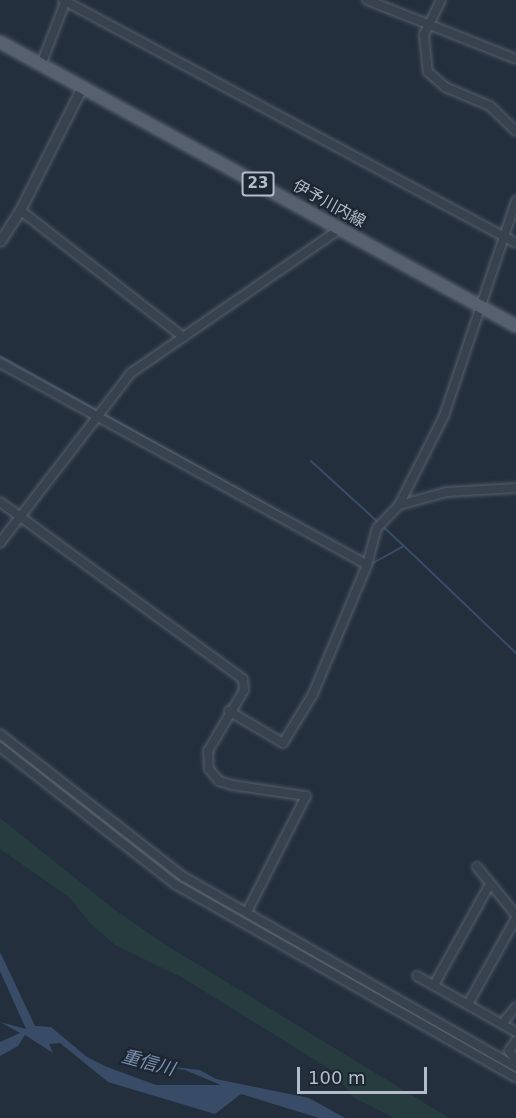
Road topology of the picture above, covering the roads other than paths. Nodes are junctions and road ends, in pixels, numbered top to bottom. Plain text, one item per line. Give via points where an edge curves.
1 (65, 0) edge
2 (367, 0) edge
3 (441, 0) edge
4 (428, 24) junction
5 (0, 42) edge
6 (516, 59) edge
7 (41, 65) junction
8 (82, 87) junction
9 (516, 131) edge
10 (516, 201) edge
11 (20, 210) junction
12 (340, 229) junction
13 (505, 237) junction
14 (0, 241) edge
15 (516, 243) edge
16 (483, 308) junction
17 (516, 326) edge
18 (183, 336) junction
19 (0, 363) edge
20 (98, 415) junction
21 (516, 488) edge
22 (0, 502) edge
23 (399, 505) junction
24 (19, 517) junction
25 (0, 543) edge
26 (367, 565) junction
27 (229, 711) junction
28 (0, 734) edge
29 (0, 747) edge
30 (477, 867) dead end
31 (490, 884) junction
32 (247, 912) junction
33 (516, 917) edge
34 (417, 976) dead end
35 (434, 986) junction
36 (468, 1004) junction
37 (516, 1006) edge
38 (502, 1024) junction
39 (516, 1032) edge
40 (516, 1041) edge
41 (516, 1060) edge
42 (516, 1067) edge
43 (516, 1078) edge

1 - 7 street
1 - 13 street
2 - 4 street
3 - 4 street
4 - 6 street
4 - 9 street via 424,35 428,72 446,87 490,106
5 - 7 main road, 伊予川内線 / 23
7 - 8 main road, 伊予川内線 / 23
8 - 11 street
8 - 12 main road, 伊予川内線 / 23
10 - 13 street
11 - 14 street
11 - 18 street
12 - 16 main road, 伊予川内線 / 23
12 - 18 street
13 - 15 street
13 - 16 street
16 - 17 main road, 伊予川内線 / 23
16 - 23 street via 444,416
18 - 20 street via 131,373
19 - 20 street
20 - 24 street
20 - 26 street
21 - 23 street via 447,492
22 - 24 street
23 - 26 street via 377,528
24 - 25 street
24 - 27 street via 243,679 244,690
26 - 27 street via 313,694 282,743
27 - 32 street via 208,751 206,762 213,776 232,785 306,796
28 - 32 street via 184,877
29 - 43 street via 175,884
30 - 31 street
31 - 33 street
31 - 35 street
32 - 42 street
33 - 36 street
34 - 35 street
35 - 36 street
36 - 38 street
37 - 38 street
38 - 39 street
40 - 41 street via 509,1051

